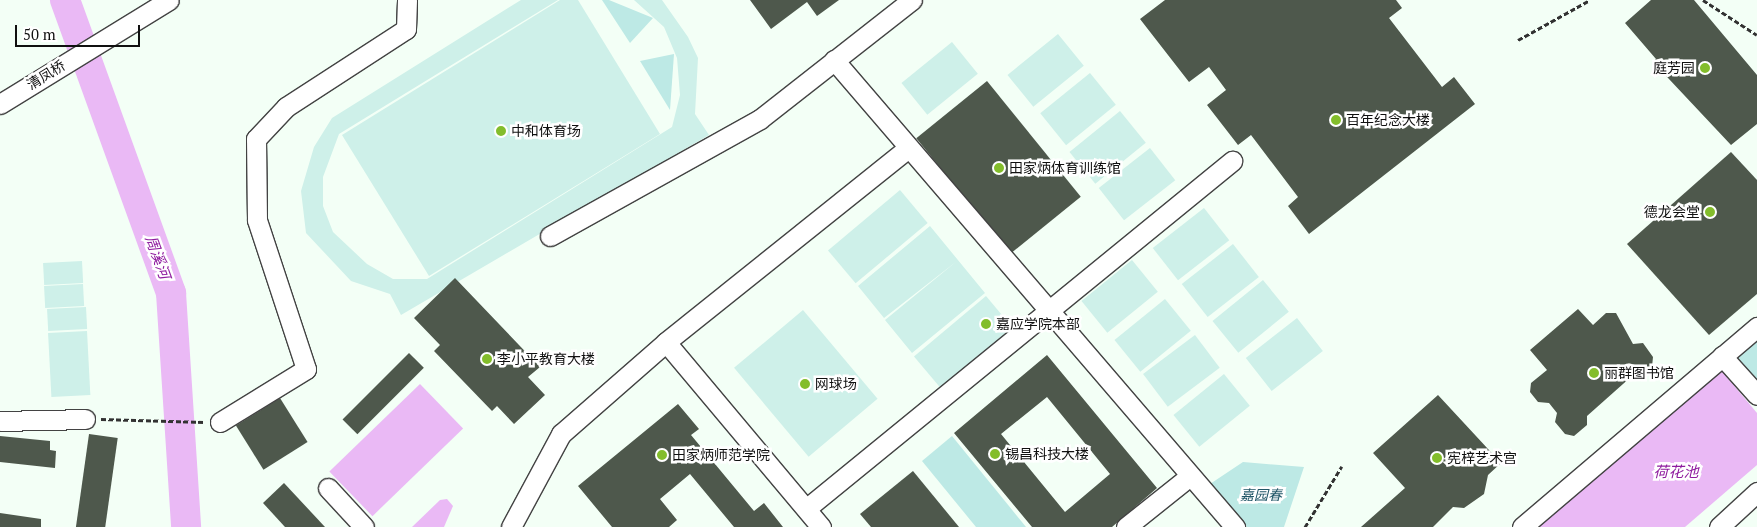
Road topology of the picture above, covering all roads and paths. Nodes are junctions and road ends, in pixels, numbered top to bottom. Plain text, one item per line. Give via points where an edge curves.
1 (169, 0) edge
2 (407, 0) edge
3 (912, 0) edge
4 (1590, 0) edge
5 (1703, 0) edge
6 (1757, 35) edge
7 (1518, 40) dead end
8 (834, 60) junction
9 (0, 104) edge
10 (908, 148) junction
11 (1232, 161) dead end
12 (550, 236) dead end
13 (1049, 309) junction
14 (1757, 327) edge
15 (666, 342) junction
16 (1722, 356) junction
17 (1757, 395) edge
18 (85, 419) joint
19 (0, 421) edge
20 (220, 422) joint
21 (1342, 466) dead end
22 (1190, 476) junction
23 (328, 488) dead end
24 (1757, 492) edge
25 (807, 508) junction
26 (364, 527) edge
27 (512, 527) edge
28 (821, 527) edge
29 (1126, 527) edge
30 (1235, 527) edge
31 (1305, 527) edge
32 (1522, 527) edge
33 (1719, 527) edge

1 - 9 street, 清凤桥
2 - 20 street via 406,29 286,107 256,139 257,220 306,369
3 - 8 street
4 - 7 path
5 - 6 path
8 - 10 street
8 - 12 street via 760,120
10 - 13 street
10 - 15 street
11 - 13 street
13 - 22 street
13 - 25 street
14 - 16 street
15 - 25 street
15 - 27 street via 561,434
16 - 17 street
16 - 32 street
18 - 19 street
18 - 20 path
21 - 31 path
22 - 29 street
22 - 30 street
23 - 26 street
24 - 33 street
25 - 28 street

